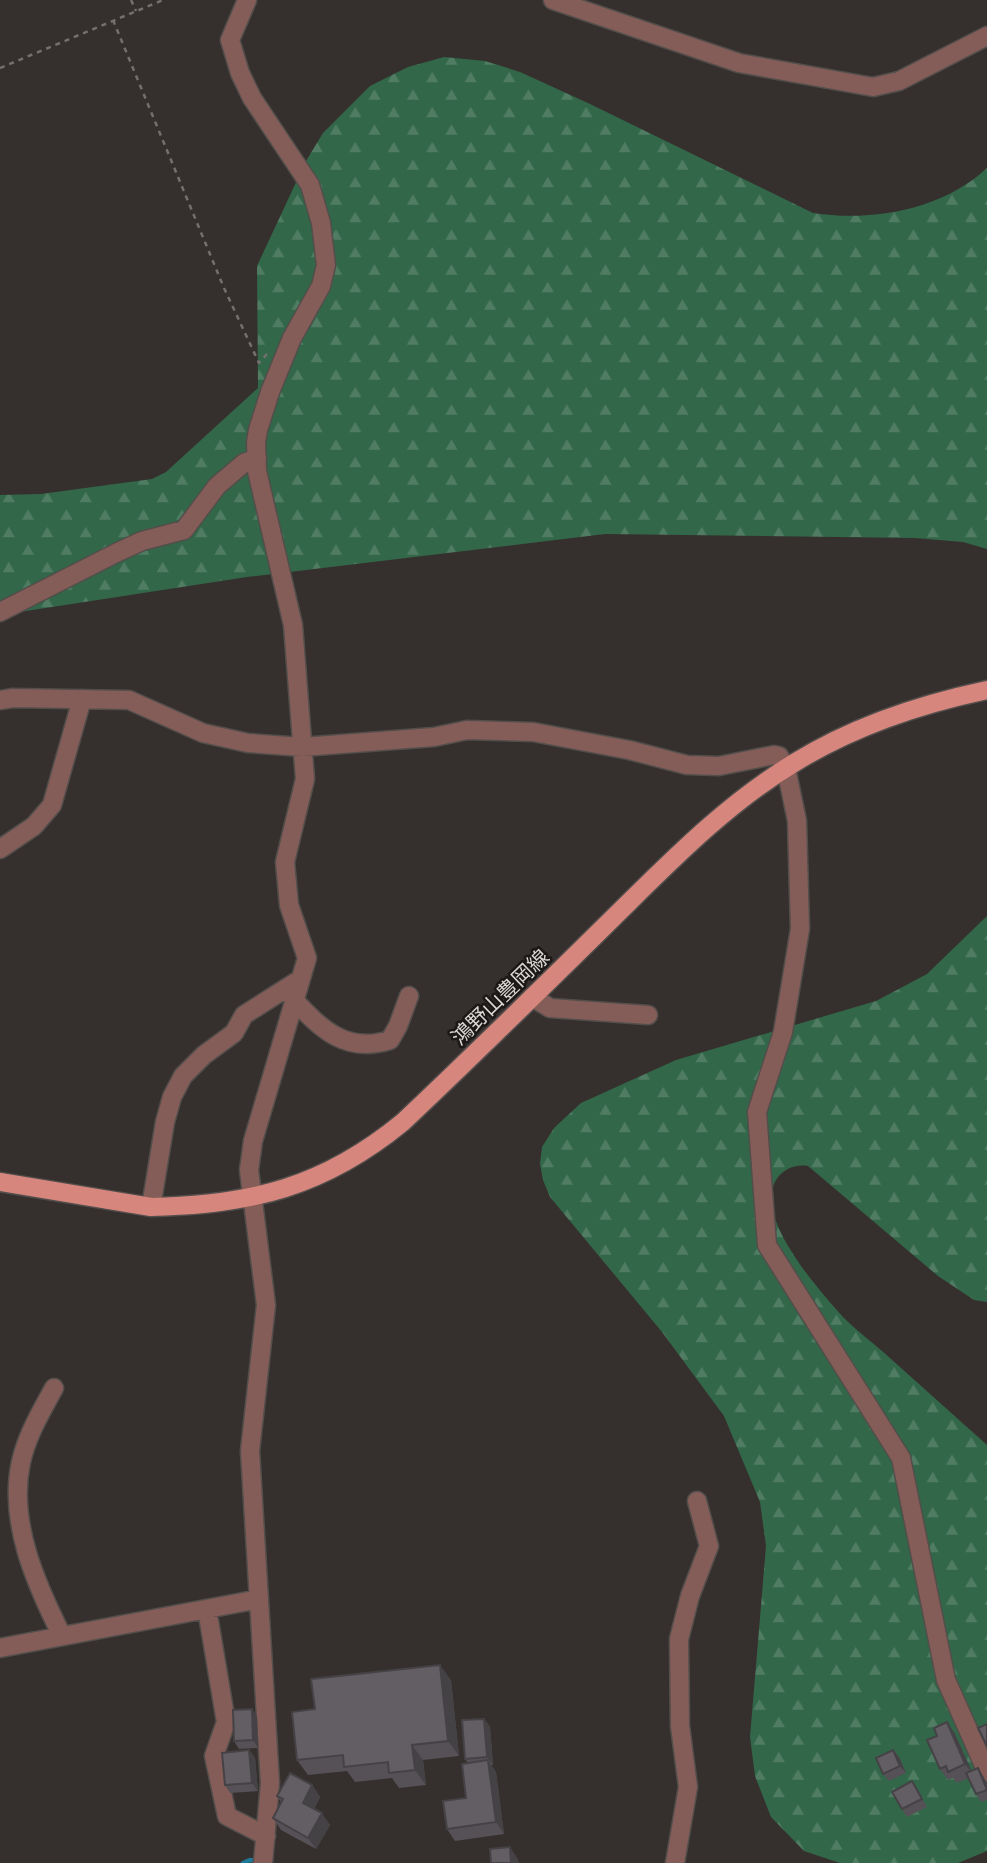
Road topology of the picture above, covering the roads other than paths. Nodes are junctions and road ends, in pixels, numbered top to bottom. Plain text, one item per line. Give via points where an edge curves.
1 (247, 0) edge
2 (553, 0) edge
3 (987, 36) edge
4 (257, 458) junction
5 (0, 612) edge
6 (987, 690) edge
7 (82, 699) junction
8 (0, 700) edge
9 (302, 747) junction
10 (786, 768) junction
11 (0, 849) edge
12 (299, 980) junction
13 (409, 996) dead end
14 (532, 997) junction
15 (293, 999) junction
16 (648, 1015) dead end
17 (0, 1182) edge
18 (251, 1199) junction
19 (151, 1207) junction
20 (54, 1388) dead end
21 (697, 1501) dead end
22 (259, 1599) junction
23 (207, 1609) junction
24 (62, 1636) junction
25 (0, 1648) edge
26 (987, 1772) edge
27 (266, 1836) junction
28 (263, 1863) edge
29 (675, 1863) edge

1 - 4 street via 230,40 252,98 310,185 326,265 321,286 292,338 258,430
2 - 3 street via 739,63 873,87 899,81
4 - 5 street via 217,486 184,530 116,552
4 - 9 street via 293,625
6 - 10 main road, 鴻野山豊岡線 via 872,725
7 - 8 street
7 - 9 street via 129,700 203,733 248,743
7 - 11 street via 52,805 34,826
9 - 10 street via 434,737 467,730 533,732 687,765 719,766 774,755
9 - 12 street via 305,779 285,862 289,905 307,958
10 - 14 main road, 鴻野山豊岡線 via 732,806
10 - 26 street via 797,821 800,929 783,1032 757,1112 767,1245 901,1458 946,1680
12 - 15 street
12 - 19 street via 244,1015 234,1033 183,1076 165,1122
13 - 15 street via 390,1040 359,1045 320,1027
14 - 16 street via 550,1008
14 - 18 main road, 鴻野山豊岡線 via 380,1140 332,1170
15 - 18 street via 253,1141
17 - 19 main road, 鴻野山豊岡線
18 - 19 main road, 鴻野山豊岡線
18 - 22 street via 266,1305 250,1451
20 - 24 street via 32,1429 18,1489 28,1553
21 - 29 street via 709,1546 679,1639 680,1726 688,1787
22 - 23 street
22 - 27 street via 270,1783
23 - 24 street
23 - 27 street via 226,1722 214,1756 227,1816
24 - 25 street
27 - 28 street

